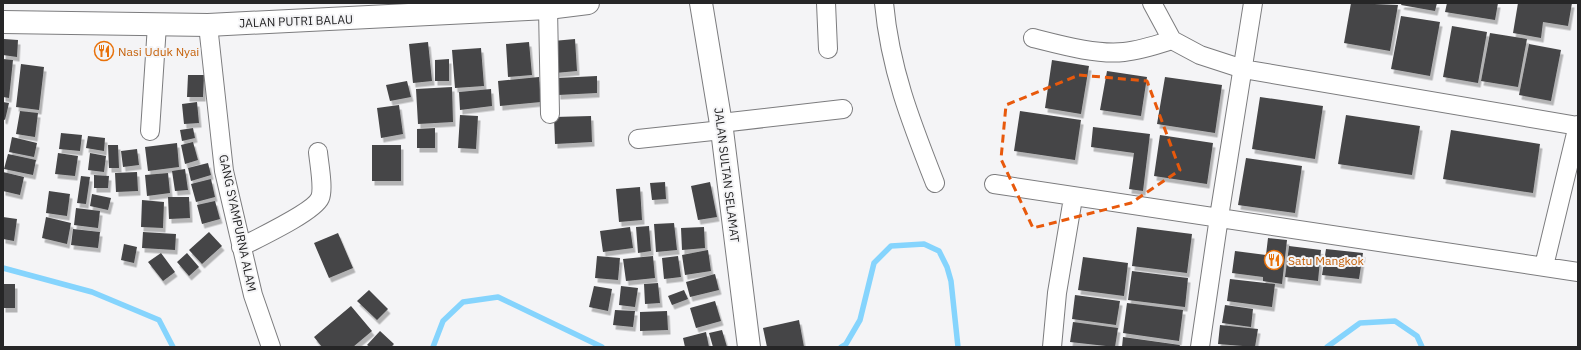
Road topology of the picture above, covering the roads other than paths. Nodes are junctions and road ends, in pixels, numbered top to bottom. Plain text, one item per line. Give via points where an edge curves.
1 (588, 3) edge
2 (701, 3) edge
3 (826, 3) edge
4 (884, 3) edge
5 (1254, 3) edge
6 (1155, 4) edge
7 (516, 6) edge
8 (471, 8) edge
9 (548, 8) junction
10 (3, 22) edge
11 (157, 24) junction
12 (208, 25) junction
13 (1033, 38) dead end
14 (1172, 40) junction
15 (828, 49) dead end
16 (1243, 69) junction
17 (843, 109) dead end
18 (550, 114) dead end
19 (1578, 125) edge
20 (722, 126) junction
21 (150, 131) dead end
22 (638, 139) dead end
23 (318, 152) dead end
24 (935, 182) dead end
25 (994, 184) dead end
26 (1073, 198) junction
27 (1218, 217) junction
28 (241, 247) junction
29 (1544, 266) junction
30 (1578, 272) edge
31 (272, 347) edge
32 (749, 347) edge
33 (1052, 347) edge
34 (1200, 347) edge

1 - 9 main road, JALAN PUTRI BALAU
2 - 20 main road, JALAN SULTAN SELAMAT
3 - 15 street
4 - 24 street via 887,36 905,106
5 - 16 street
6 - 14 street
7 - 8 main road, JALAN PUTRI BALAU
7 - 9 main road, JALAN PUTRI BALAU
8 - 12 main road, JALAN PUTRI BALAU
9 - 18 street
10 - 11 main road, JALAN PUTRI BALAU
11 - 12 main road, JALAN PUTRI BALAU
11 - 21 street
12 - 28 street, GANG SYAMPURNA ALAM via 224,171
13 - 14 street via 1075,49 1123,52
14 - 16 street via 1200,55
16 - 19 street
16 - 27 street
17 - 20 street
19 - 29 street
20 - 22 street
20 - 32 main road, JALAN SULTAN SELAMAT
23 - 28 street via 321,192 317,203
25 - 26 street
26 - 27 street
26 - 33 street via 1057,293
27 - 29 street
27 - 34 street
28 - 31 street, GANG SYAMPURNA ALAM via 253,295
29 - 30 street

